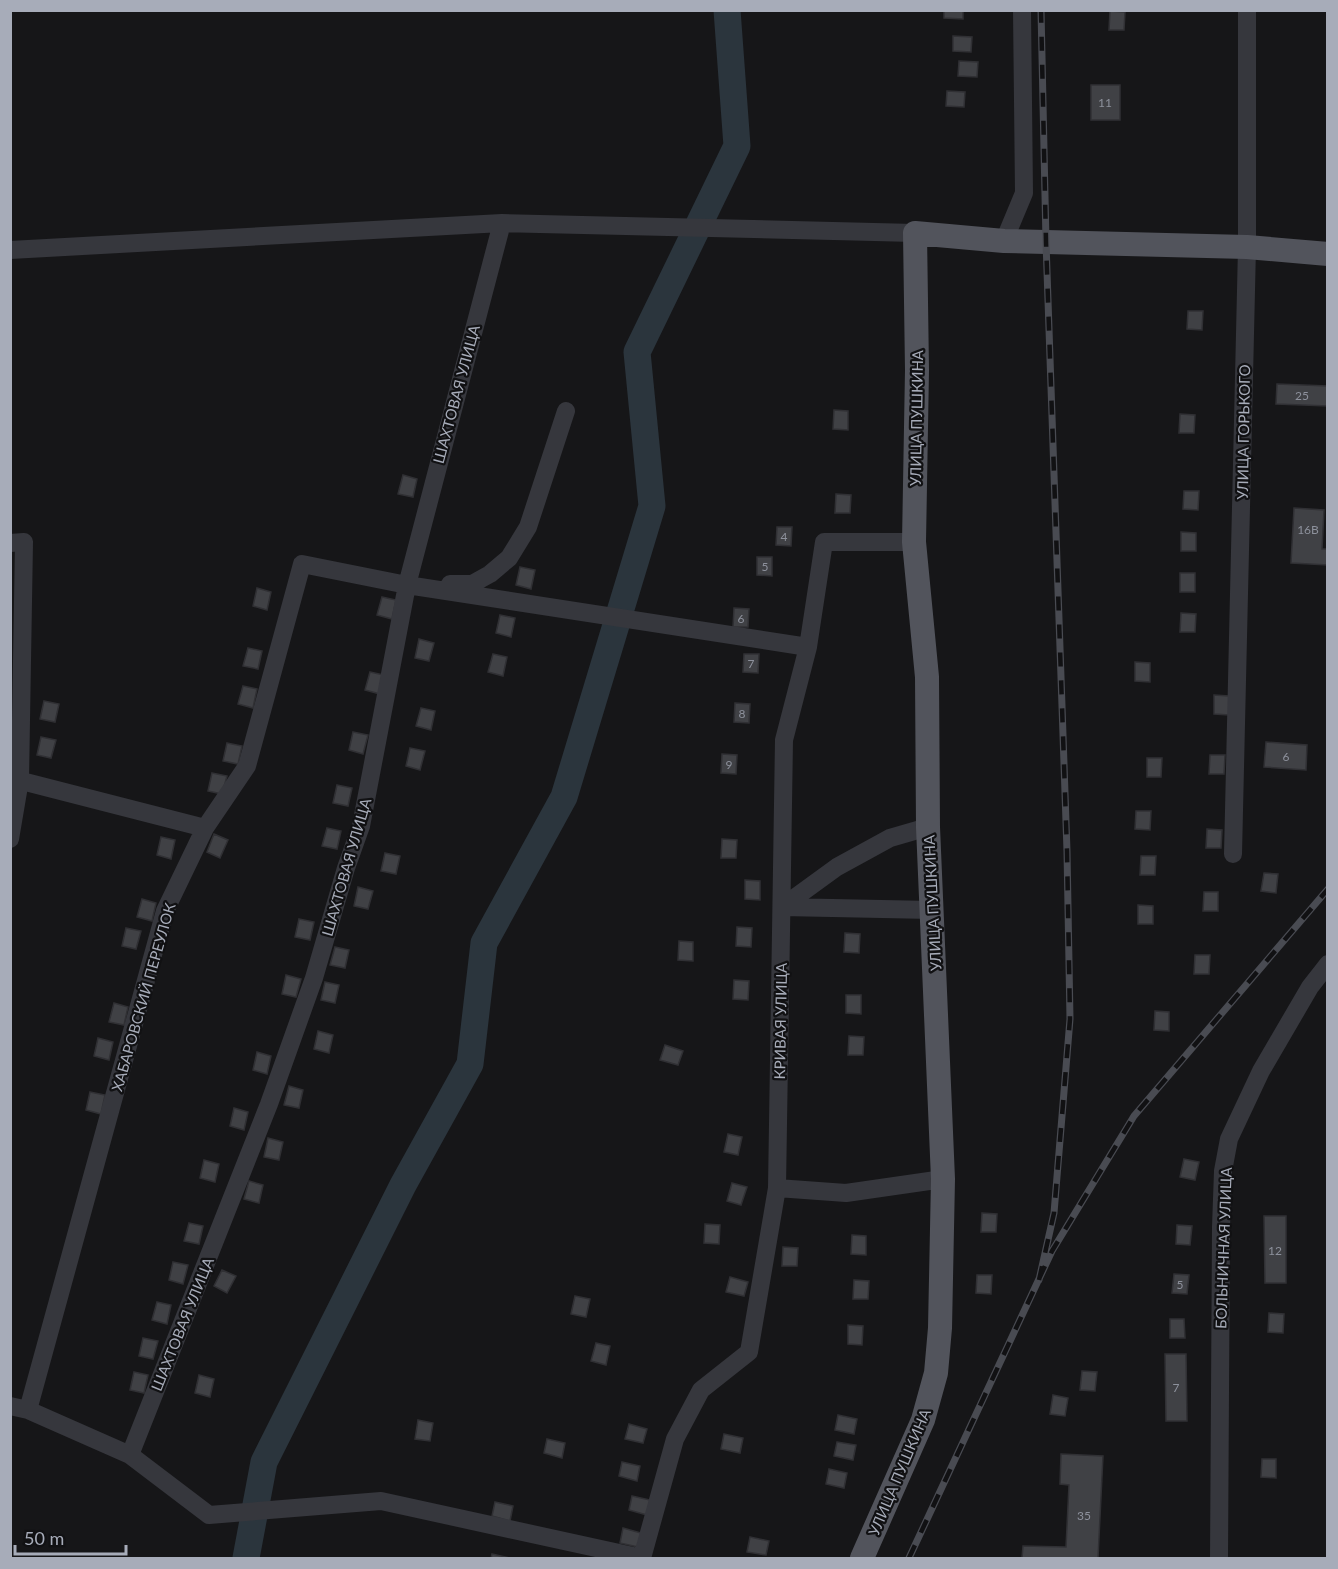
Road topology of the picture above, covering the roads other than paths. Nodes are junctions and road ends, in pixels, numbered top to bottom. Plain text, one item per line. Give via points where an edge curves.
1 (1022, 10) edge
2 (1248, 10) edge
3 (502, 223) junction
4 (915, 233) junction
5 (1004, 241) junction
6 (1247, 247) junction
7 (10, 250) edge
8 (1328, 254) edge
9 (566, 411) dead end
10 (17, 542) edge
11 (914, 542) junction
12 (406, 585) junction
13 (808, 647) junction
14 (15, 779) edge
15 (205, 828) junction
16 (928, 828) junction
17 (10, 839) edge
18 (1233, 854) dead end
19 (782, 907) junction
20 (932, 910) junction
21 (1328, 964) edge
22 (943, 1179) junction
23 (777, 1188) junction
24 (19, 1408) edge
25 (130, 1455) junction
26 (642, 1558) edge
27 (862, 1558) edge
28 (1218, 1558) edge

1 - 5 street via 1023,193
2 - 6 street, УЛИЦА ГОРЬКОГО
3 - 4 street
3 - 7 street
3 - 12 street, ШАХТОВАЯ УЛИЦА
4 - 5 main road
4 - 11 main road, УЛИЦА ПУШКИНА
5 - 6 main road
6 - 8 main road
6 - 18 street, УЛИЦА ГОРЬКОГО
9 - 12 street via 528,527 509,558 472,584
10 - 14 street
11 - 13 street, КРИВАЯ УЛИЦА via 824,542
11 - 16 main road, УЛИЦА ПУШКИНА via 927,677
12 - 13 street
12 - 15 street, ХАБАРОВСКИЙ ПЕРЕУЛОК via 302,564 247,766
12 - 25 street, ШАХТОВАЯ УЛИЦА via 361,826 314,978 269,1104
13 - 19 street, КРИВАЯ УЛИЦА via 784,740
14 - 15 street
14 - 17 street
15 - 24 street, ХАБАРОВСКИЙ ПЕРЕУЛОК via 165,911
16 - 19 street via 890,838 837,867
16 - 20 main road, УЛИЦА ПУШКИНА
19 - 20 street
19 - 23 street, КРИВАЯ УЛИЦА
20 - 22 main road, УЛИЦА ПУШКИНА
21 - 28 street, БОЛЬНИЧНАЯ УЛИЦА via 1310,987 1261,1071 1229,1139 1223,1171
22 - 23 street via 846,1193
22 - 27 main road, УЛИЦА ПУШКИНА via 936,1373 923,1420
23 - 26 street, КРИВАЯ УЛИЦА via 749,1352 701,1389 675,1439
24 - 25 street
25 - 26 street via 209,1515 381,1501

